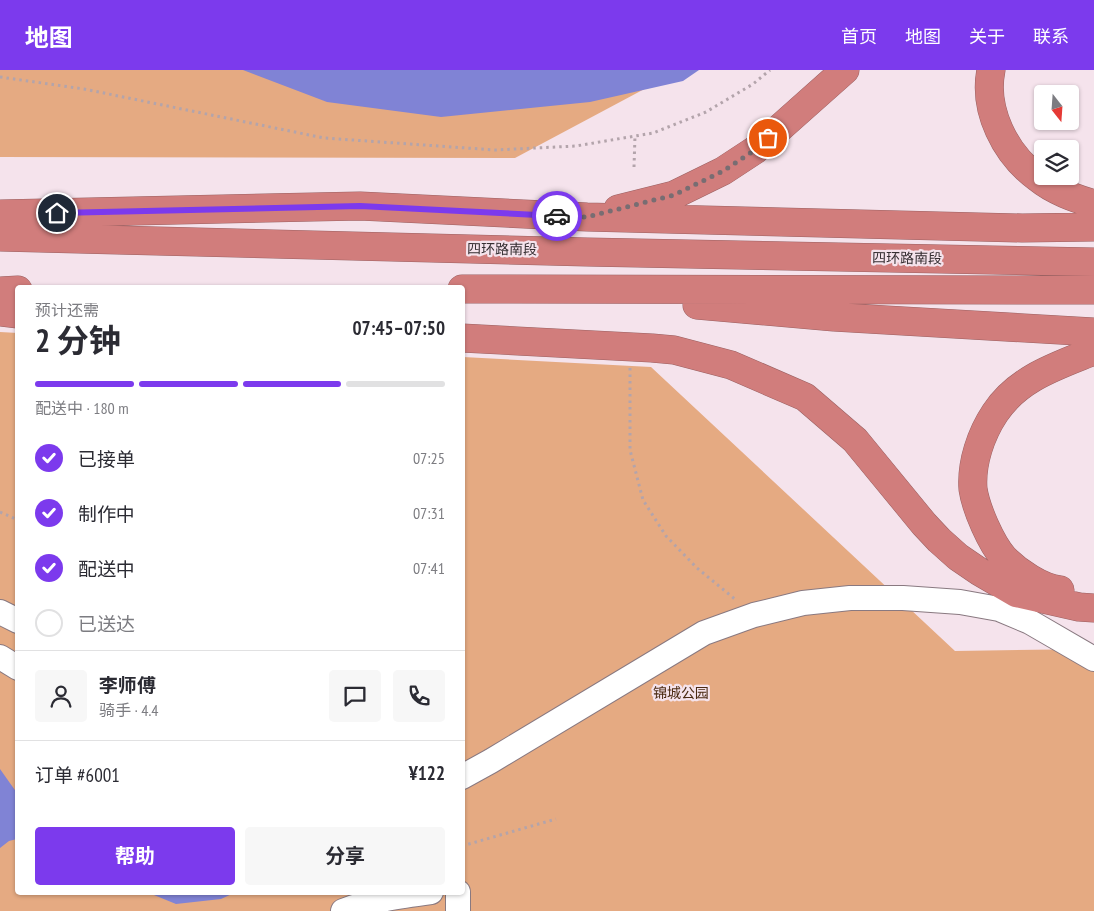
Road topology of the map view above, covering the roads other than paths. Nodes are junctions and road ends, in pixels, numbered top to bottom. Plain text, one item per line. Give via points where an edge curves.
1 (846, 70) edge
2 (991, 70) edge
3 (1094, 204) edge
4 (0, 214) edge
5 (587, 217) junction
6 (1094, 227) edge
7 (0, 237) edge
8 (1094, 262) edge
9 (465, 289) edge
10 (491, 289) junction
11 (0, 290) edge
12 (15, 290) edge
13 (1094, 290) edge
14 (0, 312) edge
15 (15, 314) edge
16 (1094, 332) edge
17 (465, 338) edge
18 (1094, 351) edge
19 (1086, 600) edge
20 (0, 612) edge
21 (15, 620) edge
22 (0, 658) edge
23 (1094, 658) edge
24 (15, 666) edge
25 (465, 775) edge
26 (408, 895) edge
27 (458, 895) edge
28 (343, 911) edge
29 (458, 911) edge

1 - 5 highway via 755,150 723,171 674,195
2 - 3 highway via 988,84 991,112 1020,162 1038,179 1071,197
4 - 5 highway via 360,206
5 - 6 highway
7 - 8 highway, 四环路南段
9 - 10 highway
10 - 13 highway
10 - 16 highway via 834,317
11 - 12 highway
14 - 15 highway
17 - 19 highway via 674,350 731,365 805,397 855,440 939,540 980,572 1016,593
18 - 19 highway via 1017,387 995,412 974,463 974,489 980,514 1004,558 1024,575 1052,589
20 - 21 street
22 - 24 street
23 - 25 street via 1030,622 999,609 960,602 903,598 850,598 803,603 754,614 704,633
26 - 28 street via 360,904
27 - 29 street

